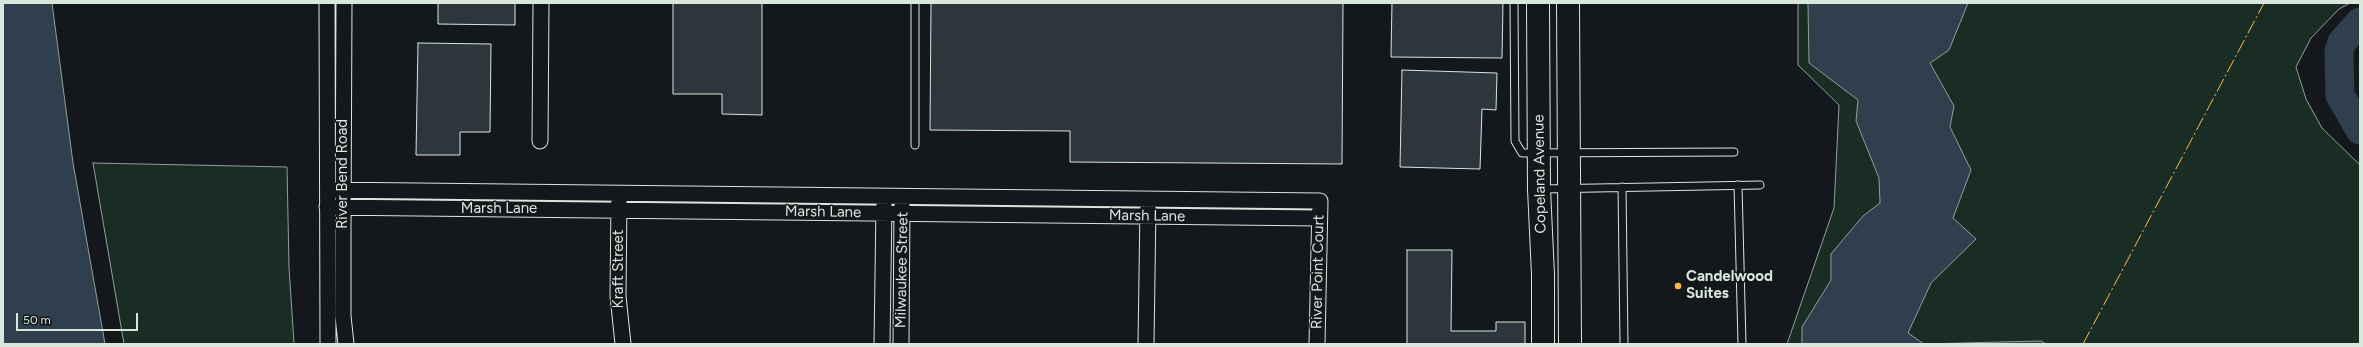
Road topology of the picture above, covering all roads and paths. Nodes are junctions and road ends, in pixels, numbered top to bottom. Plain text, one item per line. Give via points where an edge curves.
1 (327, 3) edge
2 (344, 3) edge
3 (541, 3) edge
4 (915, 3) edge
5 (1514, 3) edge
6 (1538, 3) edge
7 (1568, 3) edge
8 (540, 141) dead end
9 (915, 145) dead end
10 (1734, 152) dead end
11 (1539, 153) junction
12 (1568, 154) junction
13 (1738, 185) junction
14 (1760, 185) dead end
15 (1622, 187) junction
16 (1568, 188) junction
17 (1539, 189) junction
18 (328, 190) junction
19 (343, 190) junction
20 (618, 193) junction
21 (884, 197) junction
22 (902, 197) junction
23 (1148, 198) junction
24 (1320, 201) joint
25 (327, 207) junction
26 (343, 208) junction
27 (619, 210) junction
28 (884, 213) junction
29 (902, 214) junction
30 (1148, 215) junction
31 (1320, 218) junction
32 (1545, 341) edge
33 (328, 344) edge
34 (346, 344) edge
35 (623, 344) edge
36 (882, 344) edge
37 (901, 344) edge
38 (1146, 344) edge
39 (1317, 344) edge
40 (1570, 344) edge
41 (1624, 344) edge
42 (1742, 344) edge

1 - 18 street, River Bend Road
2 - 19 street, River Bend Road
3 - 8 street
4 - 9 lane
5 - 11 lane via 1515,141 1522,153
6 - 11 highway, Copeland Avenue
7 - 12 highway, Copeland Avenue
10 - 12 lane
11 - 12 lane
11 - 17 highway, Copeland Avenue
12 - 16 highway, Copeland Avenue
13 - 14 lane
13 - 15 lane
13 - 42 lane
15 - 16 lane
15 - 41 lane
16 - 17 lane
16 - 40 highway, Copeland Avenue
17 - 32 highway, Copeland Avenue
18 - 19 street, Marsh Lane
18 - 25 street, River Bend Road
19 - 20 street, Marsh Lane
19 - 26 street, River Bend Road
20 - 21 street, Marsh Lane
20 - 27 street, Kraft Street
21 - 22 street, Marsh Lane
21 - 28 street, Milwaukee Street
22 - 23 street, Marsh Lane
22 - 29 street, Milwaukee Street
23 - 24 street, Marsh Lane
23 - 30 street
24 - 31 street, River Point Court
25 - 26 street, Marsh Lane
25 - 33 street, River Bend Road
26 - 27 street, Marsh Lane
26 - 34 street, River Bend Road via 343,316
27 - 28 street, Marsh Lane
27 - 35 street, Kraft Street via 618,296
28 - 29 street, Marsh Lane
28 - 36 street, Milwaukee Street
29 - 30 street, Marsh Lane
29 - 37 street, Milwaukee Street
30 - 31 street, Marsh Lane
30 - 38 street
31 - 39 street, River Point Court

